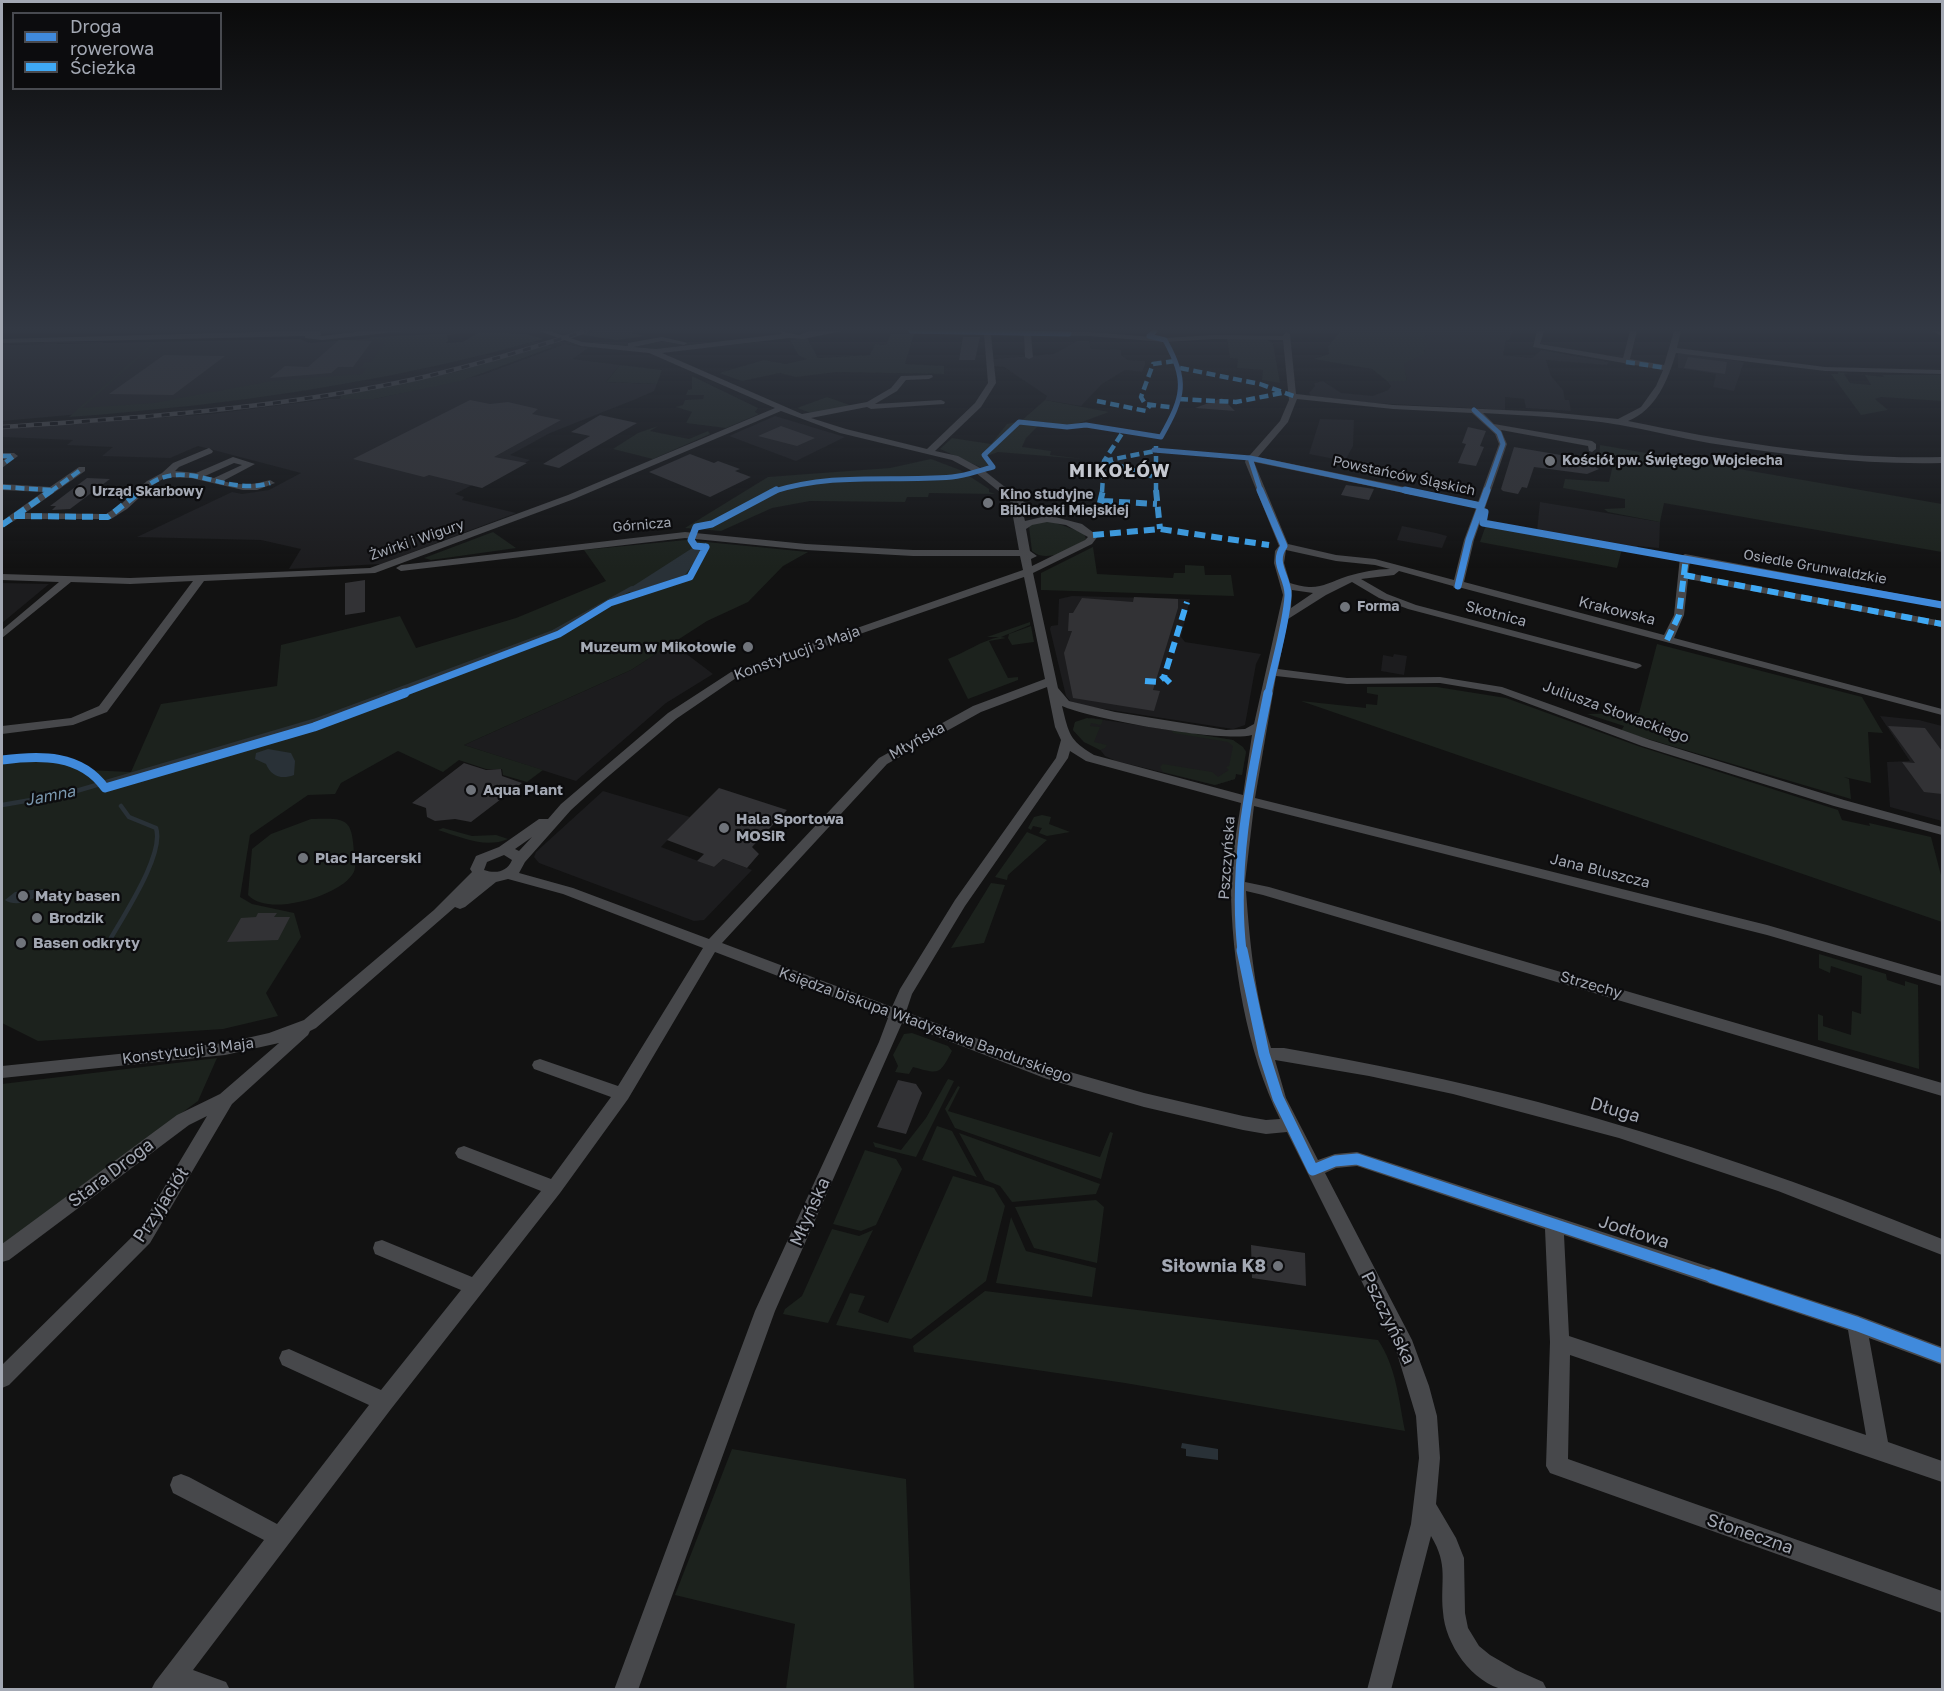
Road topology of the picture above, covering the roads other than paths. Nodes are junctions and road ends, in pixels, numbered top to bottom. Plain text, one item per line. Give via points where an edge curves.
1 (778, 410) edge
2 (782, 410) edge
3 (847, 410) edge
4 (973, 410) edge
5 (1289, 410) edge
6 (1474, 410) joint
7 (1639, 410) edge
8 (801, 417) junction
9 (1619, 422) junction
10 (1492, 426) junction
11 (1592, 448) dead end
12 (209, 451) dead end
13 (930, 451) junction
14 (2, 456) edge
15 (1250, 458) junction
16 (1942, 460) edge
17 (2, 465) edge
18 (82, 469) dead end
19 (165, 475) junction
20 (195, 477) junction
21 (214, 482) junction
22 (270, 483) dead end
23 (2, 488) edge
24 (50, 490) junction
25 (1013, 497) junction
26 (1481, 506) junction
27 (14, 516) junction
28 (1057, 520) junction
29 (2, 525) edge
30 (1021, 528) junction
31 (1284, 546) junction
32 (1026, 553) junction
33 (1061, 557) junction
34 (1336, 558) junction
35 (371, 572) junction
36 (1028, 572) junction
37 (1405, 572) junction
38 (1684, 575) junction
39 (2, 577) edge
40 (1352, 578) junction
41 (69, 579) junction
42 (200, 579) junction
43 (1806, 579) junction
44 (1287, 585) junction
45 (1458, 586) junction
46 (1324, 590) junction
47 (1808, 599) junction
48 (1941, 604) edge
49 (1284, 617) junction
50 (1942, 617) edge
51 (1942, 624) edge
52 (2, 635) edge
53 (1667, 640) junction
54 (1636, 666) dead end
55 (1270, 672) junction
56 (1051, 684) junction
57 (1942, 712) edge
58 (1115, 716) junction
59 (1260, 726) junction
60 (1061, 727) junction
61 (2, 730) edge
62 (1226, 734) junction
63 (1066, 741) junction
64 (1255, 753) junction
65 (1090, 758) junction
66 (1056, 766) junction
67 (1251, 784) junction
68 (1221, 794) junction
69 (1247, 800) junction
70 (566, 807) junction
71 (1244, 820) junction
72 (1942, 831) edge
73 (504, 850) junction
74 (515, 866) junction
75 (485, 876) junction
76 (1238, 885) junction
77 (712, 945) junction
78 (1942, 981) edge
79 (896, 1016) junction
80 (310, 1024) junction
81 (1264, 1054) junction
82 (540, 1065) dead end
83 (2, 1072) edge
84 (1942, 1089) edge
85 (622, 1094) junction
86 (225, 1099) junction
87 (1290, 1125) junction
88 (464, 1153) dead end
89 (1312, 1170) junction
90 (554, 1188) junction
91 (1554, 1223) junction
92 (1942, 1247) edge
93 (382, 1248) dead end
94 (2, 1254) edge
95 (475, 1287) junction
96 (1857, 1324) junction
97 (1560, 1342) junction
98 (1942, 1356) edge
99 (289, 1358) dead end
100 (2, 1378) edge
101 (384, 1402) junction
102 (1879, 1451) junction
103 (1942, 1471) edge
104 (181, 1485) dead end
105 (1427, 1509) junction
106 (280, 1537) junction
107 (1942, 1602) edge
108 (168, 1683) edge
109 (218, 1689) edge
110 (626, 1689) edge
111 (1379, 1689) edge
112 (1535, 1689) edge

1 - 35 street, Żwirki i Wigury via 571,497
2 - 8 street
3 - 8 street
4 - 13 street
5 - 15 street via 1284,422
6 - 9 street
6 - 10 street
7 - 9 street
8 - 13 street
9 - 16 street via 1708,440 1830,455
10 - 11 street via 1592,444
10 - 26 street via 1503,444
12 - 19 street via 176,465
13 - 25 street via 966,463
14 - 17 street via 14,456
15 - 26 street, Powstańców Śląskich
15 - 31 street via 1252,473
18 - 24 street
19 - 20 street
19 - 27 street via 108,517
20 - 21 street
20 - 21 street via 232,460 251,465
21 - 22 street via 252,490
23 - 24 street
24 - 27 street
25 - 28 street
25 - 30 street
26 - 45 street
27 - 29 street
28 - 30 street via 1037,519
28 - 33 street, Konstytucji 3 Maja via 1093,536
30 - 32 street
31 - 34 street, Krakowska
31 - 44 street, Pszczyńska via 1277,558
32 - 33 street, Górnicza via 1041,558
32 - 35 street, Górnicza via 948,555 686,535
32 - 36 street
33 - 36 street, Konstytucji 3 Maja
34 - 37 street, Krakowska via 1375,562
34 - 40 street via 1350,568
35 - 42 street, Żwirki i Wigury
36 - 56 street
36 - 70 street, Konstytucji 3 Maja via 735,674 681,709
37 - 40 street via 1378,572
37 - 45 street, Krakowska
38 - 43 street, Osiedle Grunwaldzkie via 1685,557
38 - 47 street
38 - 53 street via 1679,615
39 - 41 street, Żwirki i Wigury
40 - 46 street
40 - 54 street, Skotnica via 1412,607
41 - 42 street, Żwirki i Wigury
41 - 52 street
42 - 61 street via 107,706 73,721
43 - 47 street
43 - 48 street, Osiedle Grunwaldzkie
44 - 46 street via 1301,590
44 - 49 street, Pszczyńska
45 - 53 street, Krakowska
46 - 49 street
47 - 51 street
48 - 50 street, Osiedle Grunwaldzkie
49 - 55 street, Pszczyńska
53 - 57 street, Krakowska
55 - 59 street, Pszczyńska
55 - 72 street, Juliusza Słowackiego via 1362,682 1440,680 1502,690 1646,743
56 - 58 street via 1065,703
56 - 60 street
56 - 77 street, Młyńska via 998,700 938,728 882,761
58 - 60 street via 1082,714 1069,718
58 - 62 street
59 - 62 street via 1248,733
59 - 64 street, Pszczyńska
60 - 63 street
62 - 64 street via 1246,743
63 - 65 street
63 - 66 street, Młyńska
64 - 67 street, Pszczyńska
65 - 66 street via 1074,758
65 - 68 street
66 - 79 street, Młyńska via 960,903 905,993
67 - 68 street
67 - 69 street, Pszczyńska
68 - 69 street
68 - 71 street, Pszczyńska via 1235,804
69 - 71 street, Pszczyńska
69 - 78 street, Jana Bluszcza via 1767,930
70 - 73 street, Konstytucji 3 Maja
70 - 74 street, Konstytucji 3 Maja
71 - 76 street, Pszczyńska
73 - 74 street via 517,855
73 - 75 street, Konstytucji 3 Maja via 481,859 477,869
74 - 75 street
74 - 77 street, Księdza biskupa Władysława Bandurskiego via 568,891
75 - 80 street, Konstytucji 3 Maja via 457,906 439,914
76 - 81 street, Pszczyńska via 1245,973
76 - 84 street, Strzechy
77 - 79 street, Księdza biskupa Władysława Bandurskiego
77 - 85 street, Młyńska
79 - 87 street, Księdza biskupa Władysława Bandurskiego via 1102,1089 1243,1123 1266,1127
79 - 110 street, Młyńska via 765,1311
80 - 83 street, Konstytucji 3 Maja via 271,1039 225,1049
80 - 86 street, Przyjaciół
81 - 87 street, Pszczyńska
81 - 92 street, Długa via 1284,1054 1429,1081 1615,1129
82 - 85 street
85 - 90 street, Młyńska
86 - 94 street, Stara Droga via 183,1120
86 - 100 street, Przyjaciół via 144,1237
87 - 89 street, Pszczyńska
88 - 90 street
89 - 91 street, Jodłowa via 1335,1161 1357,1159
89 - 105 street, Pszczyńska via 1405,1347 1418,1384 1428,1426
90 - 95 street, Młyńska
91 - 96 street, Jodłowa
91 - 97 street
93 - 95 street
95 - 101 street, Młyńska
96 - 98 street, Jodłowa
96 - 102 street
97 - 102 street
97 - 107 street, Słoneczna via 1557,1466
99 - 101 street
101 - 106 street, Młyńska
102 - 103 street
104 - 106 street
105 - 111 street, Pszczyńska
105 - 112 street via 1452,1557 1454,1616 1464,1645 1494,1673
106 - 108 street, Młyńska
108 - 109 street

